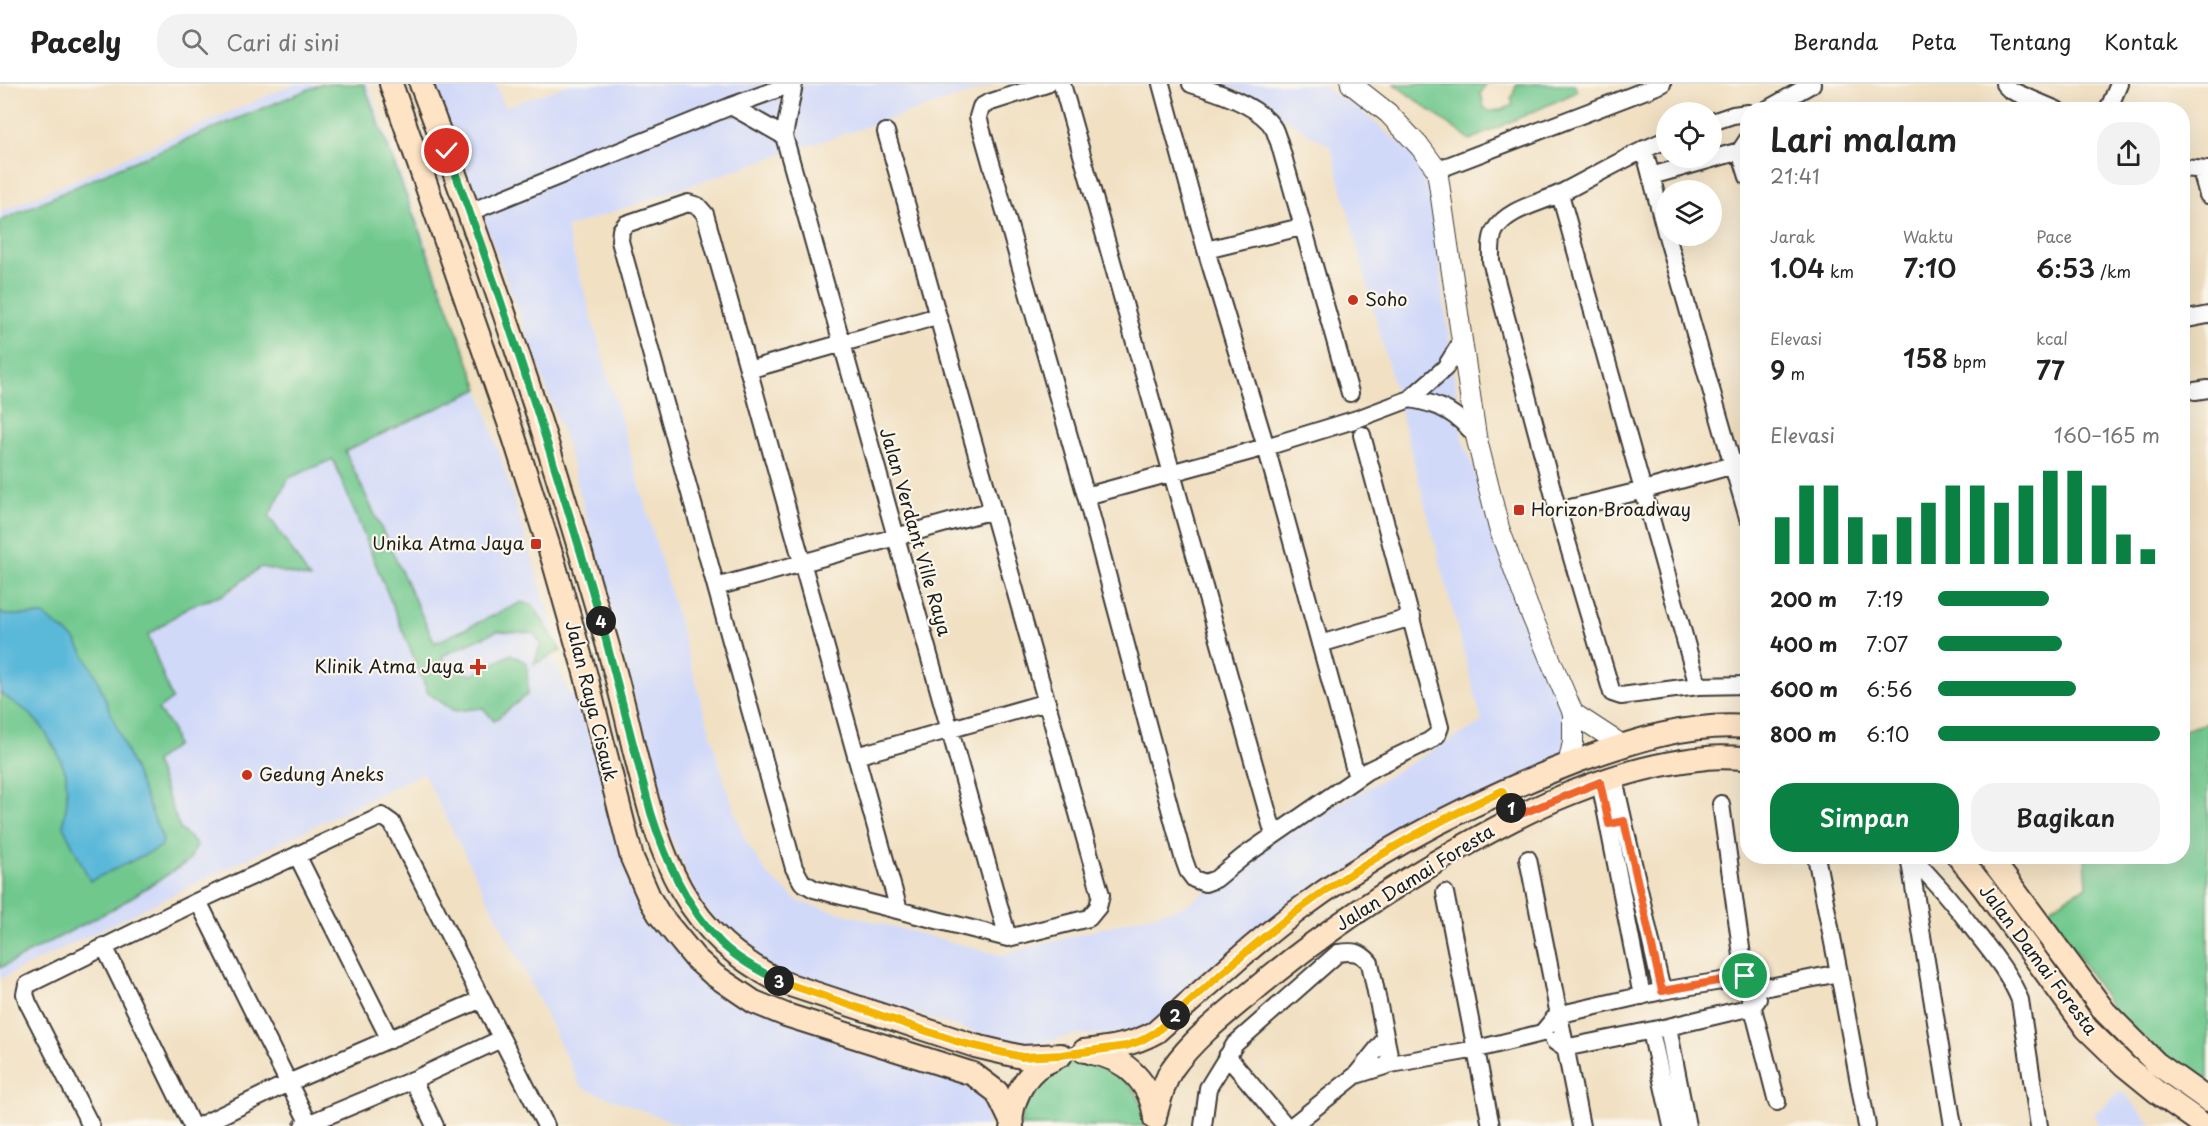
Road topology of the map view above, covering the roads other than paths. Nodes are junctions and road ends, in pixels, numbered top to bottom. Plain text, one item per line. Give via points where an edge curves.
1 (391, 84) edge
2 (421, 84) edge
3 (793, 84) edge
4 (1047, 84) edge
5 (1062, 84) edge
6 (1161, 84) edge
7 (1191, 84) edge
8 (1351, 84) edge
9 (1662, 84) edge
10 (1812, 84) edge
11 (2004, 84) edge
12 (2119, 84) edge
13 (1780, 102) edge
14 (2038, 102) edge
15 (2111, 102) edge
16 (731, 106) junction
17 (1740, 114) edge
18 (1722, 119) edge
19 (886, 132) dead end
20 (784, 136) junction
21 (1656, 144) edge
22 (1740, 146) edge
23 (1644, 149) junction
24 (2190, 169) edge
25 (1437, 170) junction
26 (2205, 170) edge
27 (1651, 176) junction
28 (1560, 194) junction
29 (1656, 194) edge
30 (2208, 195) edge
31 (470, 212) junction
32 (1301, 226) junction
33 (1671, 246) edge
34 (1206, 250) junction
35 (2208, 315) edge
36 (938, 316) junction
37 (2190, 318) edge
38 (1462, 341) junction
39 (842, 343) junction
40 (748, 370) junction
41 (1350, 393) dead end
42 (1410, 399) junction
43 (1362, 435) dead end
44 (1476, 436) junction
45 (1266, 447) junction
46 (1740, 463) edge
47 (1172, 472) junction
48 (1644, 490) junction
49 (1086, 496) junction
50 (993, 510) junction
51 (1558, 511) junction
52 (896, 537) junction
53 (802, 562) junction
54 (716, 587) junction
55 (1412, 617) junction
56 (1320, 644) junction
57 (1698, 686) junction
58 (1740, 686) edge
59 (1047, 702) junction
60 (1574, 713) junction
61 (1740, 727) edge
62 (950, 730) junction
63 (1622, 745) junction
64 (856, 756) junction
65 (1740, 758) edge
66 (1568, 765) junction
67 (1357, 778) junction
68 (1607, 781) junction
69 (1502, 791) junction
70 (1720, 804) dead end
71 (1516, 816) junction
72 (1617, 823) junction
73 (1274, 835) junction
74 (297, 855) junction
75 (1528, 859) dead end
76 (1818, 864) edge
77 (1910, 864) edge
78 (1918, 864) edge
79 (1964, 864) edge
80 (1995, 864) edge
81 (1445, 893) dead end
82 (198, 901) junction
83 (899, 910) junction
84 (1008, 938) junction
85 (104, 946) junction
86 (1839, 973) junction
87 (1745, 976) junction
88 (1769, 987) junction
89 (1662, 991) junction
90 (1642, 996) junction
91 (482, 999) junction
92 (1752, 1007) junction
93 (1557, 1015) junction
94 (1660, 1029) junction
95 (1542, 1033) junction
96 (1386, 1038) junction
97 (501, 1039) junction
98 (390, 1040) junction
99 (1564, 1048) junction
100 (1477, 1049) junction
101 (1084, 1051) junction
102 (1061, 1055) junction
103 (1227, 1056) junction
104 (1391, 1064) junction
105 (1356, 1075) junction
106 (412, 1080) junction
107 (288, 1083) junction
108 (2208, 1100) edge
109 (1777, 1102) dead end
110 (1155, 1121) edge
111 (1011, 1124) edge
112 (307, 1125) edge
113 (91, 1126) edge
114 (192, 1126) edge
115 (199, 1126) edge
116 (435, 1126) edge
117 (546, 1126) edge
118 (1203, 1126) edge
119 (1286, 1126) edge
120 (1292, 1126) edge
121 (1491, 1126) edge
122 (1581, 1126) edge
123 (1672, 1126) edge
124 (1687, 1126) edge
125 (1867, 1126) edge
126 (1953, 1126) edge
127 (2039, 1126) edge
128 (2205, 1126) edge

1 - 111 main road, Jalan Raya Cisauk via 514,437 586,676 632,858 654,906 695,958 753,1002 973,1074 997,1092
2 - 31 main road, Jalan Raya Cisauk
3 - 16 street
3 - 20 street, Jalan Verdant Ville Raya
4 - 49 street via 988,103 981,107 978,117
5 - 47 street
6 - 34 street
7 - 32 street via 1261,114 1273,127
8 - 25 street via 1388,113
9 - 25 street
10 - 13 street
11 - 14 street
12 - 15 street
16 - 20 street
16 - 31 street
17 - 18 street
19 - 36 street
20 - 39 street, Jalan Verdant Ville Raya
21 - 23 street
22 - 27 street
23 - 27 street
23 - 28 street
24 - 26 street
25 - 38 street
26 - 30 street
27 - 29 street
28 - 48 street
28 - 51 street via 1504,220 1491,243 1491,261
31 - 102 main road, Jalan Raya Cisauk via 596,602 660,840 693,907 722,944 781,982 975,1046 1022,1057
32 - 34 street
32 - 41 street
33 - 46 street
34 - 45 street
35 - 37 street
36 - 39 street
36 - 50 street
38 - 42 street via 1440,372
38 - 44 street
39 - 40 street
39 - 52 street, Jalan Verdant Ville Raya
40 - 53 street
40 - 54 street via 702,210 688,203 623,226 620,241
42 - 44 street via 1452,412
42 - 45 street
43 - 55 street
44 - 60 street via 1499,528
45 - 47 street
45 - 56 street
46 - 48 street
47 - 49 street
47 - 73 street
48 - 51 street
48 - 57 street
49 - 73 street via 1188,871 1194,879 1206,883 1216,879
50 - 52 street
50 - 59 street
51 - 57 street via 1612,693 1621,696
52 - 53 street
52 - 62 street, Jalan Verdant Ville Raya
53 - 54 street
53 - 64 street
54 - 83 street via 794,868 802,882 814,889
55 - 56 street
55 - 67 street via 1440,727 1429,741
56 - 67 street
57 - 58 street
59 - 62 street
59 - 84 street via 1101,895 1089,918
60 - 63 street
60 - 66 street
61 - 63 main road, Jalan Damai Foresta via 1685,730
62 - 64 street
62 - 84 street, Jalan Verdant Ville Raya
63 - 66 main road, Jalan Damai Foresta
64 - 83 street
65 - 68 main road, Jalan Damai Foresta via 1683,761
66 - 69 main road, Jalan Damai Foresta
67 - 73 street
68 - 71 main road, Jalan Damai Foresta
68 - 72 street
69 - 71 main road
69 - 101 main road, Jalan Damai Foresta via 1423,829 1296,911 1156,1032 1126,1046
70 - 87 street
71 - 110 main road, Jalan Damai Foresta via 1375,899 1302,950 1228,1012 1172,1070 1163,1086
72 - 89 street
72 - 90 street
74 - 82 street
74 - 91 street via 379,817 388,819
74 - 98 street
75 - 93 street
76 - 86 street
77 - 126 street
78 - 127 street via 1937,882 2012,981 2020,1000
79 - 128 main road, Jalan Damai Foresta via 2088,1029 2125,1066
80 - 108 main road, Jalan Damai Foresta via 2105,1011 2156,1063
81 - 100 street
82 - 85 street
82 - 107 street
83 - 84 street
85 - 113 street via 36,979 25,989 28,1003
85 - 114 street
86 - 88 street
86 - 125 street
87 - 88 street
87 - 89 street
87 - 92 street
88 - 92 street
89 - 90 street
90 - 93 street
91 - 97 street
91 - 98 street
92 - 94 street
92 - 109 street
93 - 95 street
93 - 99 street
94 - 99 street
94 - 123 street
94 - 124 street
95 - 99 street
95 - 100 street
96 - 103 street via 1371,963 1363,954 1352,951 1338,953 1235,1044
96 - 104 street
96 - 105 street
97 - 106 street
97 - 117 street
98 - 107 street
99 - 122 street
100 - 104 street
100 - 121 street
101 - 102 main road, Jalan Damai Foresta
101 - 110 main road via 1114,1059 1139,1078 1150,1096
102 - 111 main road via 1035,1069 1018,1093
103 - 118 street via 1208,1088
103 - 119 street
104 - 105 street
105 - 120 street
106 - 112 street
106 - 116 street
107 - 112 street
107 - 115 street

